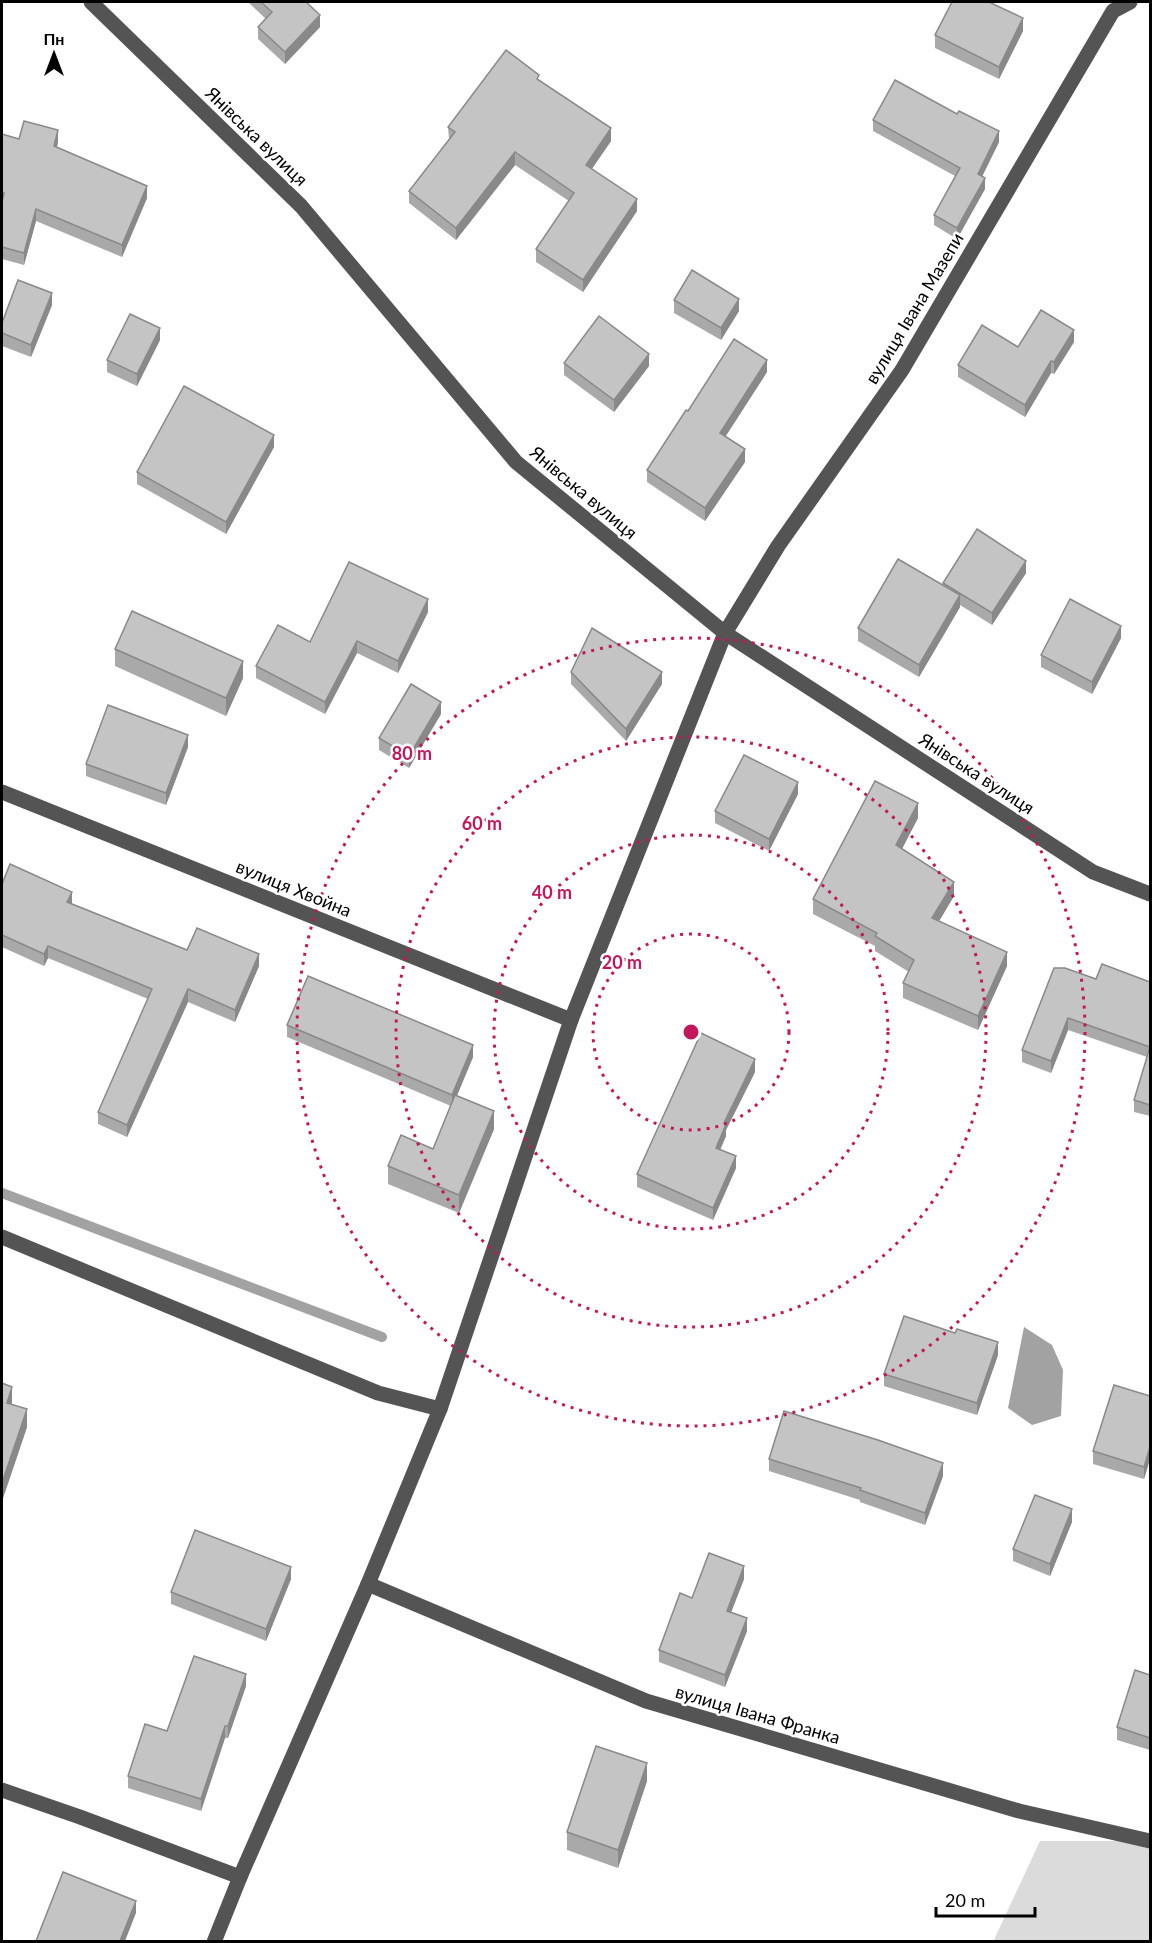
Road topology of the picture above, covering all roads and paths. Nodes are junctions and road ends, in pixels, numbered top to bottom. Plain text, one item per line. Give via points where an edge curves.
1 (91, 2) edge
2 (1130, 2) edge
3 (724, 633) junction
4 (2, 792) edge
5 (1150, 894) edge
6 (571, 1020) junction
7 (2, 1237) edge
8 (440, 1409) junction
9 (368, 1584) junction
10 (2, 1790) edge
11 (1150, 1841) edge
12 (240, 1877) junction
13 (214, 1941) edge

1 - 3 street, Янівська вулиця via 301,206 516,462
2 - 3 street, вулиця Івана Мазепи via 1113,11 902,370 778,546
3 - 5 street, Янівська вулиця via 1093,872
3 - 6 street, вулиця Івана Мазепи
4 - 6 street, вулиця Хвойна
6 - 8 street, вулиця Івана Мазепи
7 - 8 street via 378,1393
8 - 9 street, вулиця Івана Мазепи
9 - 11 street, вулиця Івана Франка via 646,1701 1019,1811
9 - 12 street, вулиця Івана Мазепи
10 - 12 street
12 - 13 street, вулиця Івана Мазепи

